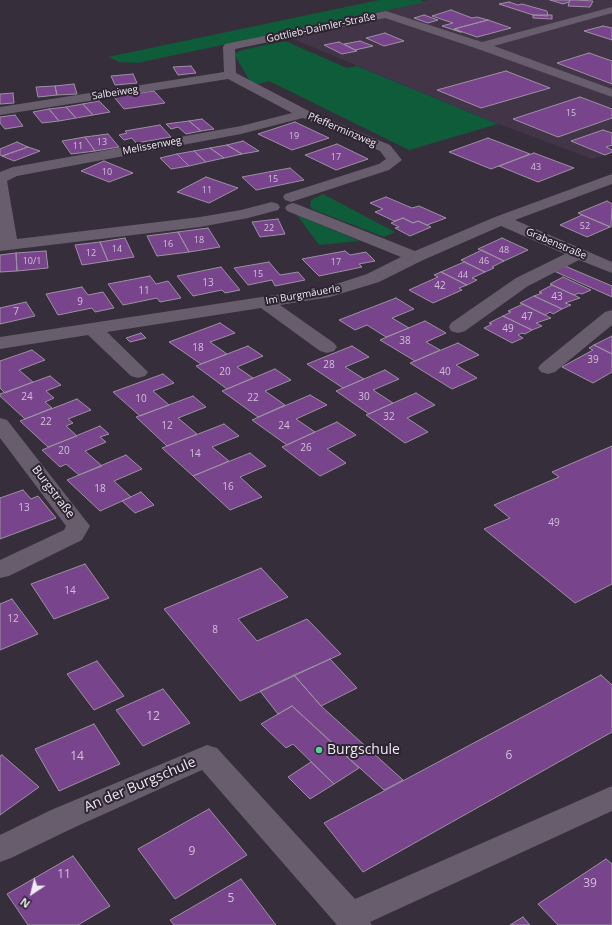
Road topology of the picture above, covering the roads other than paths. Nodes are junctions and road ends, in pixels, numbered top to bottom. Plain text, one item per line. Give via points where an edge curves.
1 (612, 10) edge
2 (482, 46) junction
3 (230, 75) junction
4 (612, 93) edge
5 (0, 111) edge
6 (304, 114) junction
7 (0, 178) edge
8 (612, 179) edge
9 (0, 182) edge
10 (292, 202) junction
11 (501, 220) junction
12 (5, 245) edge
13 (579, 253) junction
14 (415, 257) junction
15 (612, 268) edge
16 (264, 302) junction
17 (612, 316) edge
18 (458, 328) dead end
19 (93, 329) junction
20 (0, 343) edge
21 (327, 347) dead end
22 (548, 368) dead end
23 (138, 372) dead end
24 (0, 424) edge
25 (0, 570) edge
26 (612, 798) edge
27 (0, 849) edge
28 (353, 921) edge

1 - 2 street
2 - 3 street, Gottlieb-Daimler-Straße via 386,14 229,47
2 - 4 street, Gottlieb-Daimler-Straße
3 - 5 street, Salbeiweg
3 - 6 street, Pfefferminzweg
6 - 7 street, Melissenweg via 241,130 13,172
6 - 10 street, Pfefferminzweg via 385,148 395,160 384,167
8 - 11 street, Im Burgmäuerle
9 - 12 street
10 - 12 street via 283,197 272,199 269,204 272,207 242,215
10 - 14 street
11 - 13 street, Grabenstraße
11 - 14 street, Im Burgmäuerle
13 - 15 street, Grabenstraße
13 - 18 street via 522,282
14 - 16 street, Im Burgmäuerle via 373,278 330,292
16 - 19 street, Im Burgmäuerle
16 - 21 street
17 - 22 street
19 - 20 street, Im Burgmäuerle
19 - 23 street
24 - 25 street, Burgstraße via 78,526 74,535
26 - 28 street
27 - 28 street, An der Burgschule via 207,756

